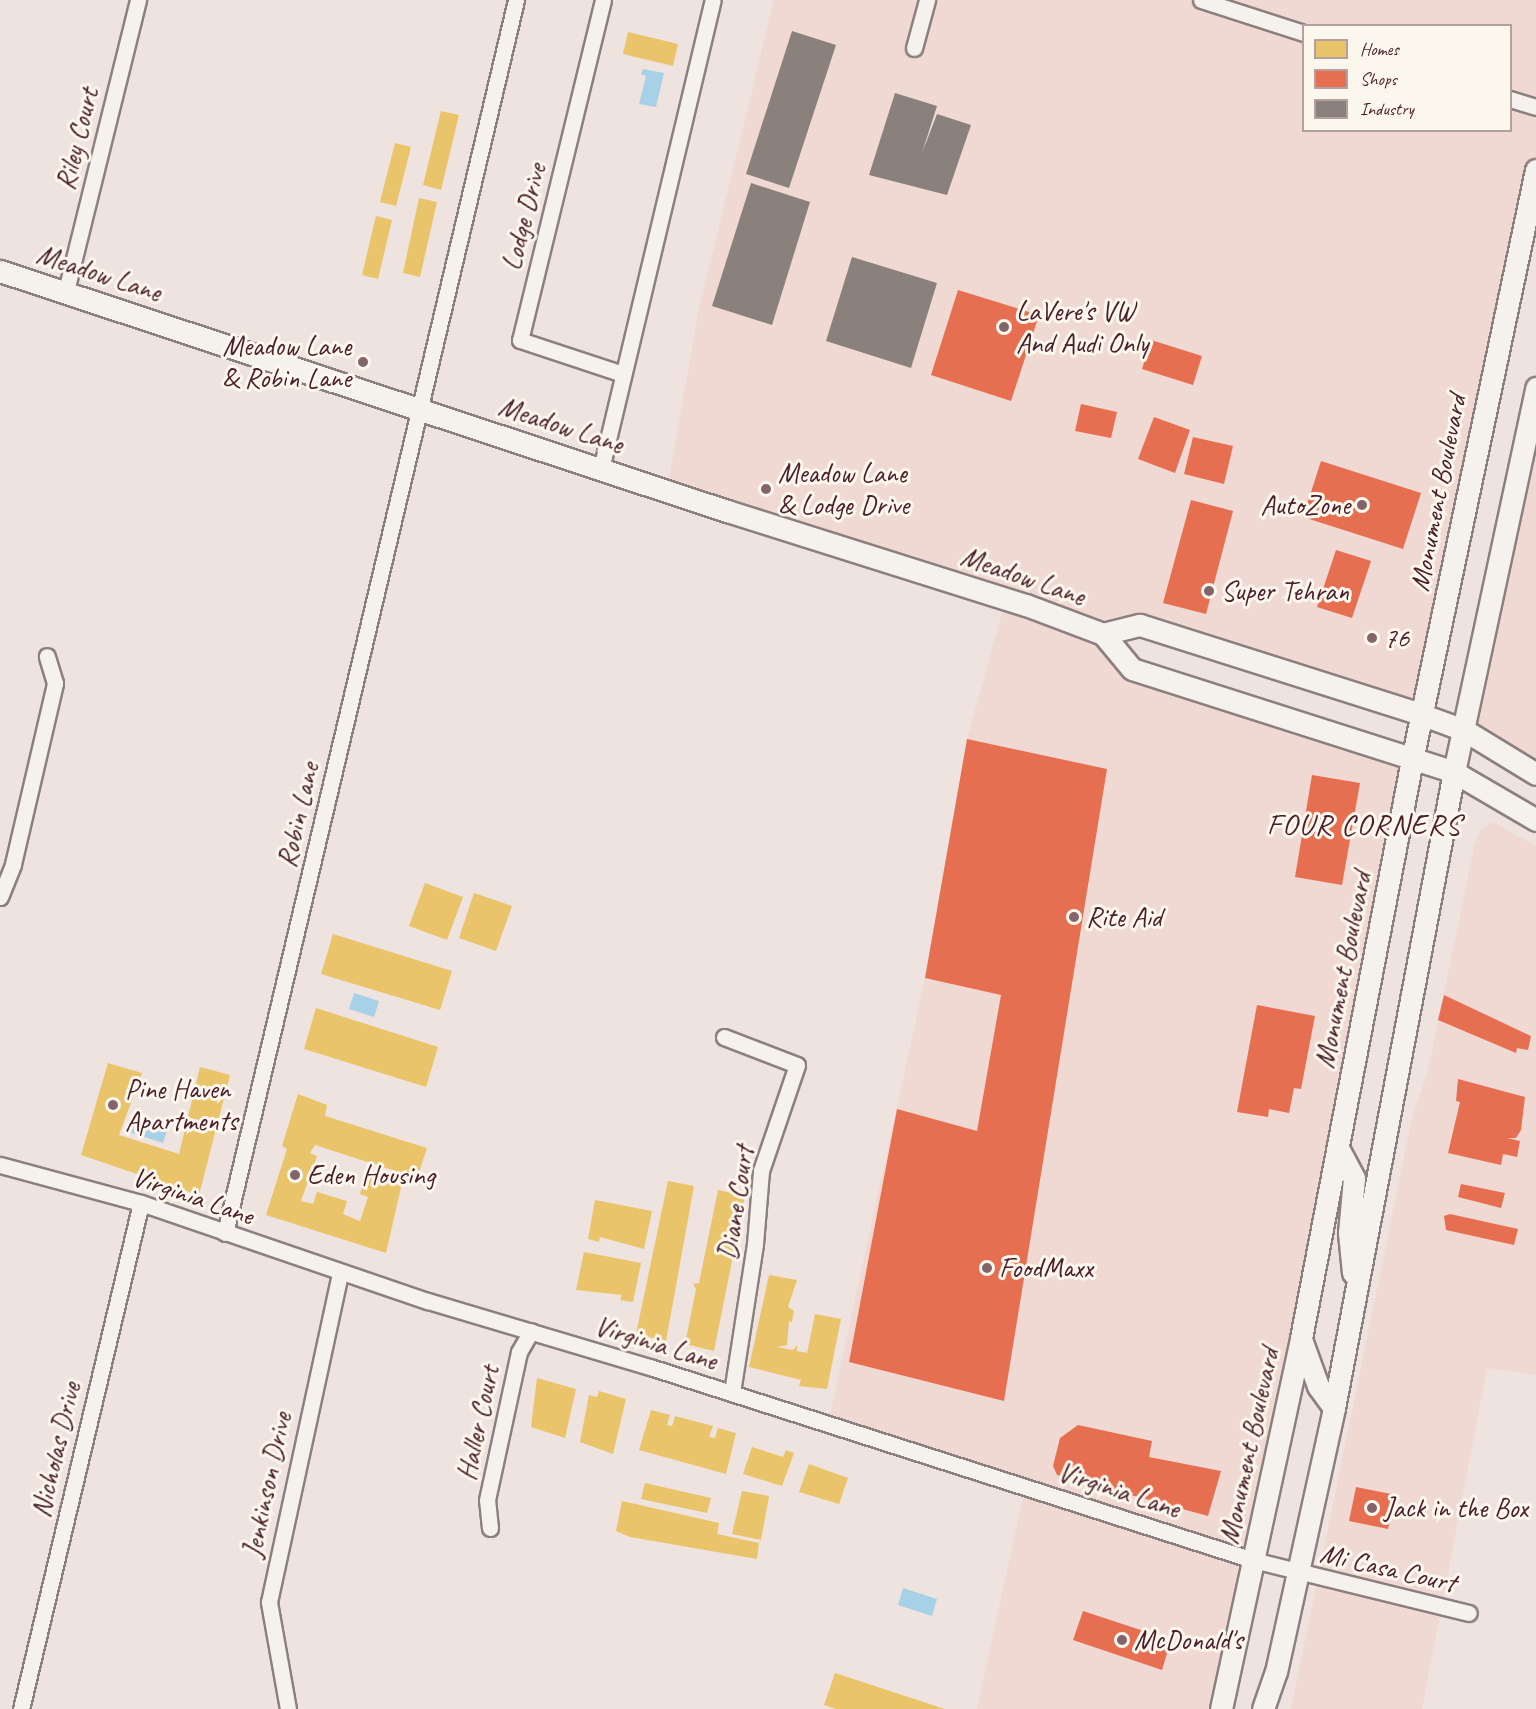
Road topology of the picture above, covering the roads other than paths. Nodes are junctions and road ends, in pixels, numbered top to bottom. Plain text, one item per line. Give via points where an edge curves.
1 (138, 0) edge
2 (516, 0) edge
3 (603, 0) edge
4 (713, 0) edge
5 (927, 0) edge
6 (1201, 0) edge
7 (1302, 32) edge
8 (914, 48) dead end
9 (1512, 100) edge
10 (1536, 107) edge
11 (1536, 170) edge
12 (0, 271) edge
13 (66, 291) junction
14 (623, 374) junction
15 (1536, 388) edge
16 (420, 409) junction
17 (601, 469) junction
18 (1103, 634) junction
19 (47, 656) dead end
20 (1423, 715) junction
21 (1464, 730) junction
22 (1413, 760) junction
23 (1454, 771) junction
24 (1536, 774) edge
25 (1536, 820) edge
26 (0, 897) edge
27 (724, 1037) dead end
28 (1338, 1148) junction
29 (0, 1165) edge
30 (141, 1203) junction
31 (225, 1233) junction
32 (340, 1273) junction
33 (1355, 1297) junction
34 (531, 1331) junction
35 (1301, 1338) junction
36 (732, 1393) junction
37 (1334, 1408) junction
38 (490, 1528) dead end
39 (1253, 1560) junction
40 (1295, 1572) junction
41 (1469, 1613) dead end
42 (21, 1709) edge
43 (288, 1709) edge
44 (1221, 1709) edge
45 (1263, 1709) edge

1 - 13 street, Riley Court
2 - 16 street, Robin Lane
3 - 14 street, Lodge Drive via 520,340
4 - 14 street
5 - 8 street
6 - 7 street
9 - 10 street
11 - 20 main road, Monument Boulevard via 1484,404
12 - 13 main road, Meadow Lane
13 - 16 main road, Meadow Lane
14 - 17 street
15 - 21 main road
16 - 17 main road, Meadow Lane
16 - 31 street, Robin Lane
17 - 18 main road, Meadow Lane via 1026,605
18 - 20 main road, Meadow Lane via 1140,625
18 - 22 main road, Meadow Lane via 1132,669
19 - 26 street via 55,683 13,864
20 - 21 main road, Meadow Lane
20 - 22 main road, Monument Boulevard
21 - 23 main road
21 - 24 main road, Meadow Lane
22 - 23 main road, Meadow Lane
22 - 28 main road, Monument Boulevard
23 - 25 main road, Meadow Lane
23 - 33 main road
27 - 36 street, Diane Court via 797,1065 761,1171 755,1244
28 - 33 main road via 1354,1178 1349,1233
28 - 35 main road, Monument Boulevard
29 - 30 street, Virginia Lane
30 - 31 street, Virginia Lane
30 - 42 street, Nicholas Drive
31 - 32 street, Virginia Lane
32 - 34 street, Virginia Lane
32 - 43 street, Jenkinson Drive via 269,1602
33 - 37 main road
34 - 36 street, Virginia Lane
34 - 38 street, Haller Court via 519,1352 487,1500
35 - 37 main road via 1318,1386
35 - 39 main road, Monument Boulevard
36 - 39 street, Virginia Lane
37 - 40 main road
39 - 40 street, Virginia Lane
39 - 44 main road, Monument Boulevard
40 - 41 street, Mi Casa Court
40 - 45 main road via 1276,1672

